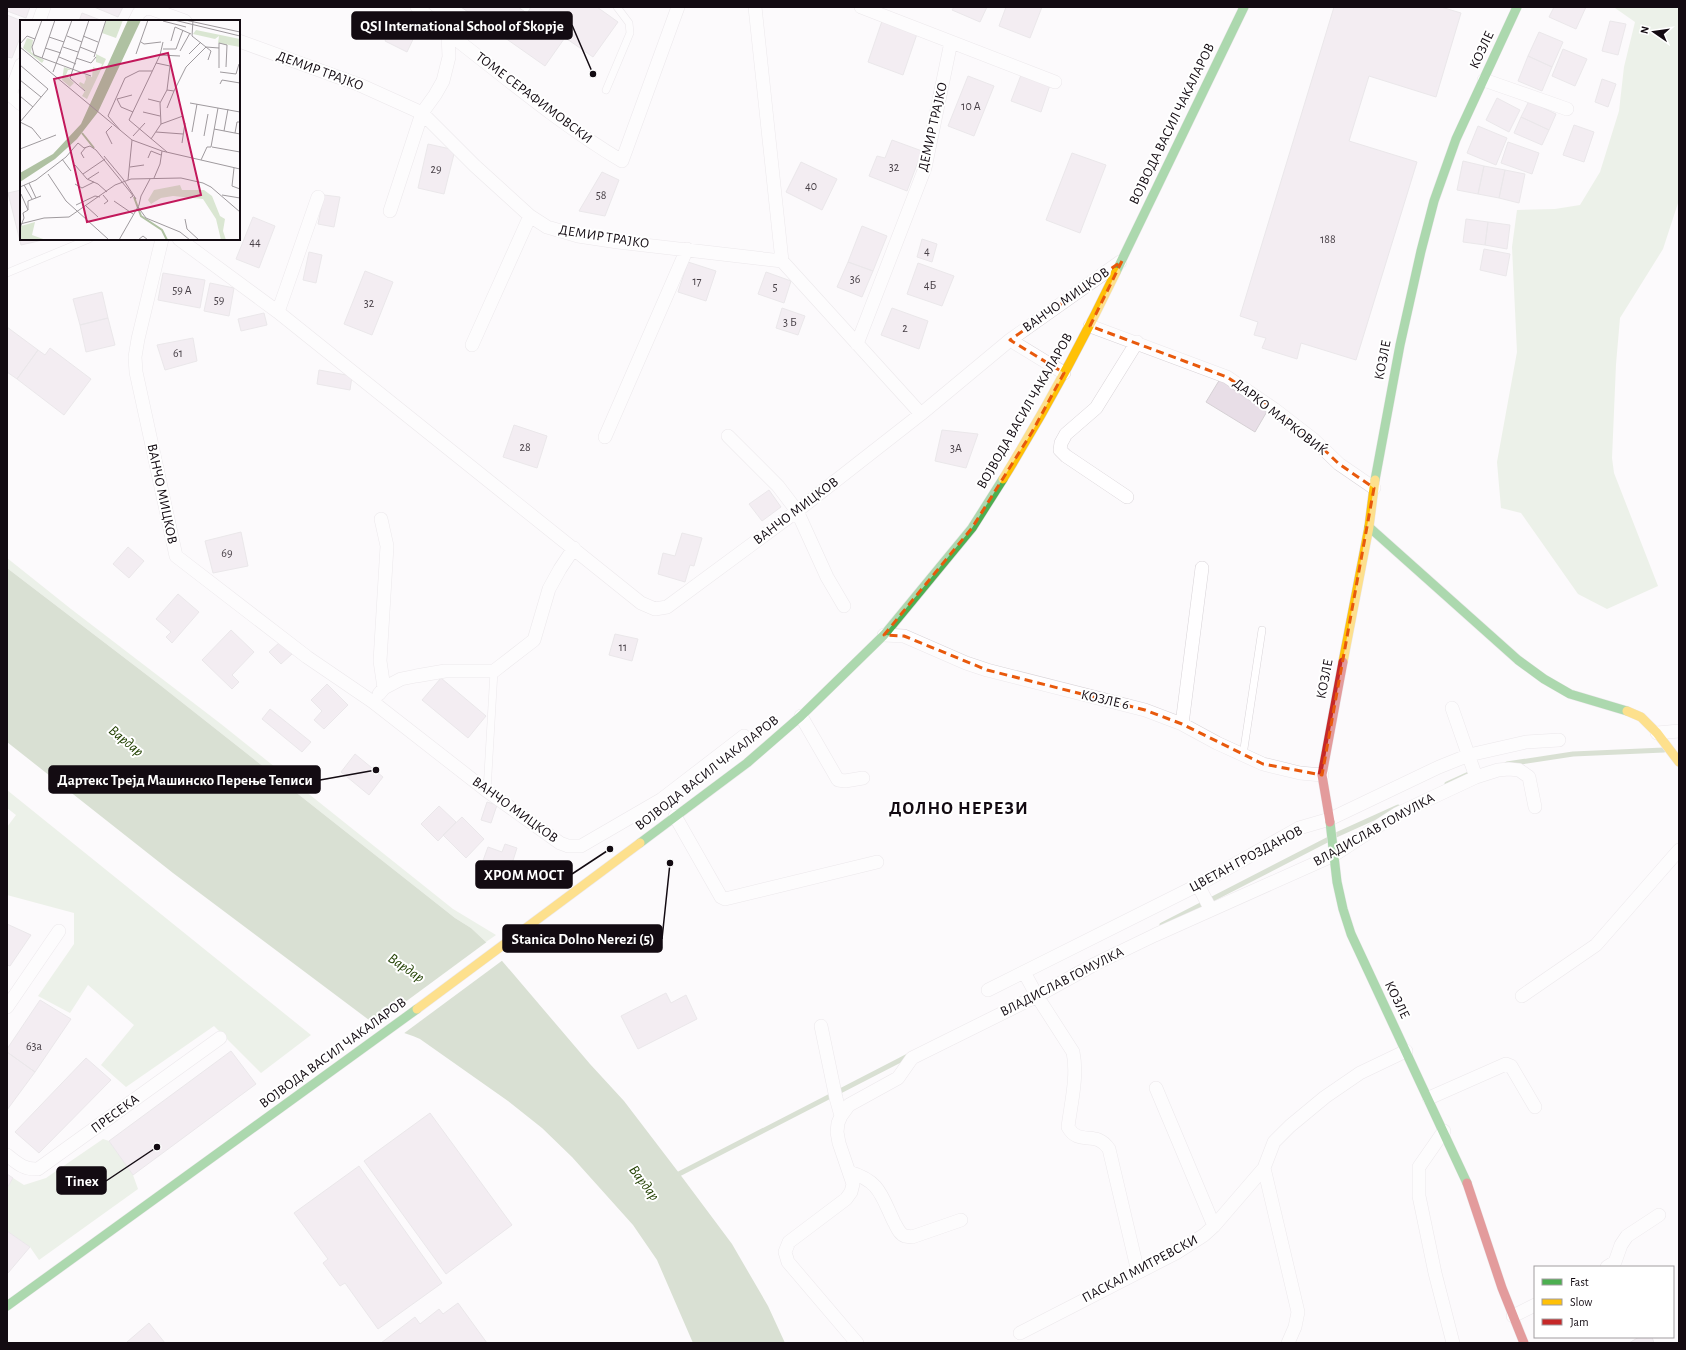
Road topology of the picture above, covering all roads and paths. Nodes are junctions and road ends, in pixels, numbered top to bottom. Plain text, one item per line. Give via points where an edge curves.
1 (44, 7) edge
2 (417, 7) edge
3 (617, 7) edge
4 (678, 7) edge
5 (755, 7) edge
6 (862, 7) edge
7 (1244, 7) edge
8 (1517, 7) edge
9 (39, 20) edge
10 (135, 20) edge
11 (182, 20) edge
12 (448, 33) junction
13 (240, 41) edge
14 (951, 42) junction
15 (20, 67) edge
16 (1484, 80) junction
17 (1055, 82) dead end
18 (606, 90) dead end
19 (8, 93) edge
20 (20, 103) edge
21 (1567, 108) dead end
22 (422, 113) junction
23 (318, 197) dead end
24 (390, 211) dead end
25 (530, 216) junction
26 (87, 240) edge
27 (162, 240) edge
28 (180, 240) edge
29 (687, 249) junction
30 (782, 261) junction
31 (1122, 261) junction
32 (7, 273) edge
33 (278, 312) junction
34 (1090, 326) junction
35 (1010, 340) junction
36 (1137, 342) junction
37 (857, 344) junction
38 (472, 345) dead end
39 (1064, 373) junction
40 (921, 414) junction
41 (728, 436) dead end
42 (605, 437) dead end
43 (1374, 488) junction
44 (1127, 497) dead end
45 (797, 511) junction
46 (381, 519) dead end
47 (1369, 527) junction
48 (574, 548) junction
49 (1202, 568) dead end
50 (844, 606) dead end
51 (1262, 630) dead end
52 (884, 635) junction
53 (494, 671) junction
54 (384, 688) junction
55 (373, 702) junction
56 (1452, 708) dead end
57 (801, 716) junction
58 (1182, 724) junction
59 (1679, 731) edge
60 (1657, 733) junction
61 (744, 736) dead end
62 (1559, 740) dead end
63 (1243, 755) junction
64 (1469, 756) junction
65 (1679, 762) edge
66 (1322, 775) junction
67 (1476, 777) junction
68 (863, 778) dead end
69 (487, 791) junction
70 (1535, 807) dead end
71 (675, 816) junction
72 (1330, 819) junction
73 (1679, 850) edge
74 (1334, 855) junction
75 (877, 862) dead end
76 (1198, 885) junction
77 (1211, 910) junction
78 (59, 931) dead end
79 (1024, 972) junction
80 (988, 990) dead end
81 (1037, 996) junction
82 (1522, 996) dead end
83 (7, 1007) edge
84 (821, 1026) dead end
85 (220, 1038) dead end
86 (1406, 1051) junction
87 (1156, 1088) dead end
88 (1429, 1098) junction
89 (1535, 1107) dead end
90 (841, 1116) junction
91 (1444, 1131) junction
92 (7, 1155) edge
93 (1264, 1168) junction
94 (849, 1172) junction
95 (1659, 1215) dead end
96 (961, 1220) dead end
97 (1214, 1226) junction
98 (1609, 1266) edge
99 (1138, 1272) junction
100 (7, 1306) edge
101 (1534, 1306) edge
102 (1513, 1316) junction
103 (1020, 1333) dead end
104 (857, 1343) edge
105 (1288, 1343) edge
106 (1453, 1343) edge
107 (1524, 1343) edge

1 - 9 street
2 - 12 street, ТОМЕ СЕРАФИМОВСКИ
3 - 18 lane via 629,23 630,33
4 - 12 street, ТОМЕ СЕРАФИМОВСКИ via 622,161 602,149
5 - 30 street
6 - 14 street
7 - 31 street, ВОЈВОДА ВАСИЛ ЧАКАЛАРОВ
8 - 16 street, КОЗЛЕ
10 - 11 street via 138,13 145,8
12 - 22 street via 449,57 443,80
13 - 22 street, ДЕМИР ТРАЈКО via 360,85
14 - 17 street
14 - 37 street, ДЕМИР ТРАЈКО via 925,168
15 - 19 street
16 - 21 street
16 - 43 street, КОЗЛЕ via 1439,184 1418,262
19 - 20 street
22 - 24 street
22 - 25 street, ДЕМИР ТРАЈКО
23 - 33 street
25 - 29 street, ДЕМИР ТРАЈКО via 547,227 578,236
25 - 38 street
26 - 32 lane
27 - 55 street, ВАНЧО МИЦКОВ via 135,357 136,372 176,556 307,656
28 - 33 street, ВАНЧО МИЦКОВ
29 - 30 street, ДЕМИР ТРАЈКО
29 - 42 street
30 - 37 street
31 - 34 street, ВОЈВОДА ВАСИЛ ЧАКАЛАРОВ
31 - 35 street, ВАНЧО МИЦКОВ
33 - 48 street, ВАНЧО МИЦКОВ
34 - 36 street, ДАРКО МАРКОВИЌ
34 - 39 street, ВОЈВОДА ВАСИЛ ЧАКАЛАРОВ
35 - 39 street, ВАНЧО МИЦКОВ
35 - 40 street, ВАНЧО МИЦКОВ
36 - 43 street, ДАРКО МАРКОВИЌ via 1227,376 1314,440 1338,464
36 - 44 street via 1096,408 1066,434 1060,450
37 - 40 street
39 - 52 street, ВОЈВОДА ВАСИЛ ЧАКАЛАРОВ via 1032,432 972,528
40 - 45 street, ВАНЧО МИЦКОВ
41 - 45 street via 778,486
43 - 47 street, КОЗЛЕ
45 - 48 street, ВАНЧО МИЦКОВ via 661,609 641,603
45 - 50 street via 827,577
46 - 54 street via 387,546 380,661
47 - 60 street via 1537,674 1570,694 1621,708 1641,717
47 - 66 street, КОЗЛЕ
48 - 53 street via 549,589 534,640
49 - 58 street
51 - 63 lane
52 - 57 street, ВОЈВОДА ВАСИЛ ЧАКАЛАРОВ
52 - 58 street, КОЗЛЕ 6 via 904,636 987,670 1160,714
53 - 54 street via 445,671 401,679
53 - 69 lane
54 - 55 street
55 - 69 street, ВАНЧО МИЦКОВ
56 - 64 street
57 - 68 street via 838,780
57 - 71 street, ВОЈВОДА ВАСИЛ ЧАКАЛАРОВ via 747,763
58 - 63 street, КОЗЛЕ 6
59 - 60 street
60 - 65 street
61 - 69 street, ВАНЧО МИЦКОВ via 662,799 581,846 560,843
62 - 64 street, ЦВЕТАН ГРОЗДАНОВ via 1526,742
63 - 66 street, КОЗЛЕ 6 via 1280,769
64 - 67 street
64 - 72 street, ЦВЕТАН ГРОЗДАНОВ via 1439,767
66 - 72 street, КОЗЛЕ
67 - 70 street, ВЛАДИСЛАВ ГОМУЛКА via 1498,770 1519,770 1529,777
67 - 74 street, ВЛАДИСЛАВ ГОМУЛКА via 1397,814
71 - 75 street via 720,895 725,899
71 - 100 street, ВОЈВОДА ВАСИЛ ЧАКАЛАРОВ via 343,1063
72 - 74 street, КОЗЛЕ
72 - 76 street, ЦВЕТАН ГРОЗДАНОВ via 1299,828
73 - 82 street via 1596,945
74 - 77 street, ВЛАДИСЛАВ ГОМУЛКА
74 - 86 street, КОЗЛЕ via 1337,882 1351,934
76 - 77 street
76 - 79 street, ЦВЕТАН ГРОЗДАНОВ
77 - 81 street, ВЛАДИСЛАВ ГОМУЛКА via 1095,964
78 - 83 street
79 - 80 street, ЦВЕТАН ГРОЗДАНОВ
79 - 81 street
81 - 90 street, ВЛАДИСЛАВ ГОМУЛКА via 912,1058 898,1078 849,1105
81 - 99 street via 1073,1052 1075,1072 1068,1127 1078,1137 1098,1139 1109,1149
84 - 90 street
85 - 92 street, ПРЕСЕКА via 38,1169 20,1166
86 - 88 street, КОЗЛЕ
86 - 93 street, ПАСКАЛ МИТРЕВСКИ via 1360,1073 1290,1126 1274,1142
87 - 97 street
88 - 89 street via 1506,1064 1511,1066
88 - 91 street, КОЗЛЕ
90 - 94 street via 837,1132 841,1153
91 - 102 street, КОЗЛЕ via 1466,1179
91 - 106 street via 1419,1167 1418,1196
93 - 97 street, ПАСКАЛ МИТРЕВСКИ
93 - 105 street via 1298,1312
94 - 96 street via 863,1176 878,1187 897,1228 905,1236 912,1237
94 - 104 street via 853,1184 846,1199 789,1242 785,1252 788,1262
95 - 98 street via 1627,1236 1621,1245 1616,1262
97 - 99 street, ПАСКАЛ МИТРЕВСКИ via 1176,1253
99 - 103 street, ПАСКАЛ МИТРЕВСКИ
101 - 102 street
102 - 107 street, КОЗЛЕ

